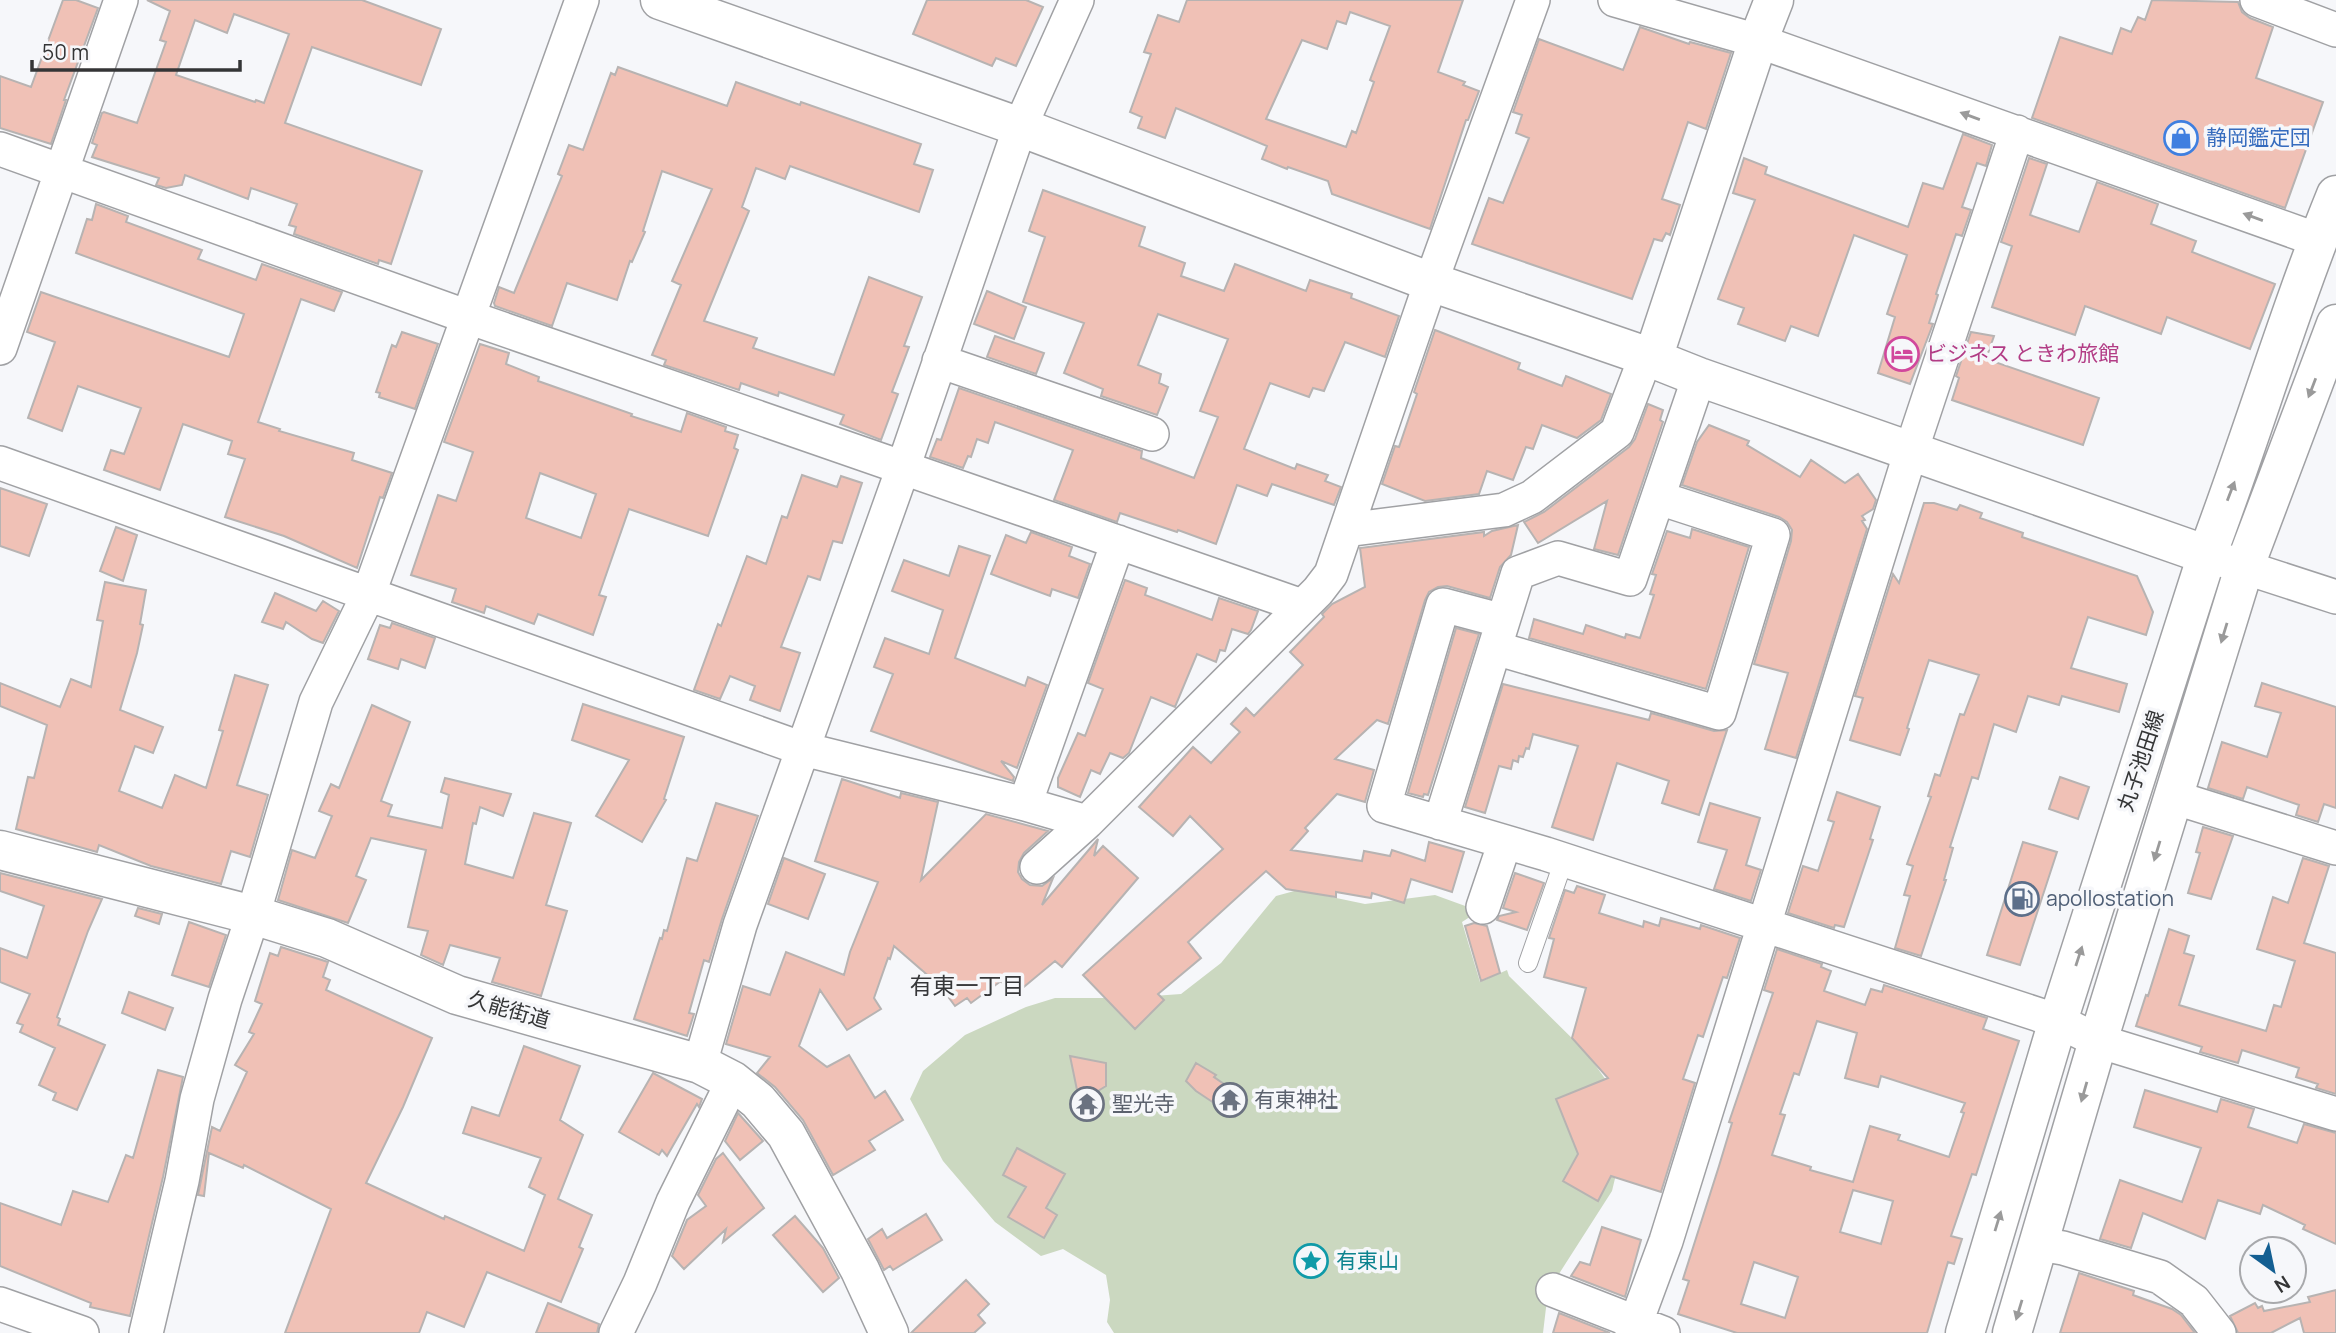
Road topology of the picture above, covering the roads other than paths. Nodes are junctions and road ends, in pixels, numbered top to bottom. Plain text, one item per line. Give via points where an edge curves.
1 (121, 0) edge
2 (582, 0) edge
3 (660, 0) edge
4 (1077, 0) edge
5 (1533, 0) edge
6 (1774, 0) edge
7 (2257, 0) edge
8 (1634, 3) edge
9 (2336, 30) edge
10 (1758, 41) junction
11 (1020, 127) junction
12 (2017, 132) junction
13 (0, 149) edge
14 (61, 171) junction
15 (2336, 195) edge
16 (2318, 240) junction
17 (1431, 282) junction
18 (468, 317) junction
19 (2336, 324) edge
20 (0, 348) edge
21 (1650, 357) junction
22 (940, 361) junction
23 (1699, 377) junction
24 (1152, 435) dead end
25 (1911, 451) junction
26 (0, 463) edge
27 (903, 468) junction
28 (1659, 498) junction
29 (1346, 530) junction
30 (1118, 542) junction
31 (2207, 555) junction
32 (2244, 568) junction
33 (369, 593) junction
34 (2336, 597) edge
35 (1303, 606) junction
36 (1499, 634) junction
37 (803, 750) junction
38 (2174, 797) junction
39 (1025, 804) junction
40 (1087, 822) junction
41 (1440, 823) junction
42 (1505, 842) junction
43 (2336, 848) edge
44 (0, 850) edge
45 (1564, 860) junction
46 (1037, 867) dead end
47 (1483, 907) dead end
48 (253, 915) junction
49 (1763, 925) junction
50 (1528, 963) dead end
51 (2059, 1021) junction
52 (2098, 1041) junction
53 (717, 1073) junction
54 (2336, 1114) edge
55 (2039, 1244) junction
56 (1553, 1290) dead end
57 (0, 1304) edge
58 (1644, 1330) edge
59 (82, 1333) edge
60 (146, 1333) edge
61 (616, 1333) edge
62 (889, 1333) edge
63 (1965, 1333) edge
64 (2012, 1333) edge
65 (2219, 1333) edge

1 - 14 street
2 - 18 street
3 - 11 street
4 - 11 street
5 - 17 street
6 - 10 street
7 - 9 street
8 - 10 street
12 -> 10 street
10 - 21 street
11 - 17 street
11 - 22 street
16 -> 12 street
12 - 25 street
13 - 14 street
14 - 18 street
14 - 20 street
15 - 16 street, 丸子池田線
31 -> 16 street, 丸子池田線
17 - 21 street
17 - 29 street
18 - 27 street
18 - 33 street
19 -> 32 street, 丸子池田線
21 - 23 street
21 - 29 street via 1617,432 1532,497 1504,510
22 - 24 street
22 - 27 street
23 - 25 street
23 - 28 street
25 - 31 street
25 - 49 street
26 - 33 street
27 - 30 street
27 - 37 street
28 - 36 street via 1630,579 1558,558 1518,573
28 - 36 street via 1773,535 1719,713
29 - 35 street via 1331,574
30 - 35 street
30 - 39 street
31 - 32 street
51 -> 31 street, 丸子池田線
32 - 34 street
32 -> 38 street, 丸子池田線
33 - 37 street
33 - 48 street via 316,702
35 - 40 street
36 - 41 street
36 - 41 street via 1443,605 1384,806
37 - 39 street
37 - 53 street via 740,925
38 - 43 street
38 -> 52 street, 丸子池田線
39 - 40 street
40 - 46 street
41 - 42 street
42 - 45 street
42 - 47 street
44 - 48 street, 久能街道
45 - 49 street
45 - 50 lane
48 - 53 street, 久能街道 via 327,937 457,995
48 - 60 street via 197,1099
49 - 51 street
49 - 58 street via 1666,1241
51 - 52 street
63 -> 51 street, 丸子池田線
52 - 54 street
52 -> 55 street, 丸子池田線
53 - 61 street via 673,1202
53 - 62 street, 久能街道 via 758,1101 786,1134
55 -> 64 street, 丸子池田線
55 - 65 street via 2161,1277 2194,1301
56 - 58 street
57 - 59 street

